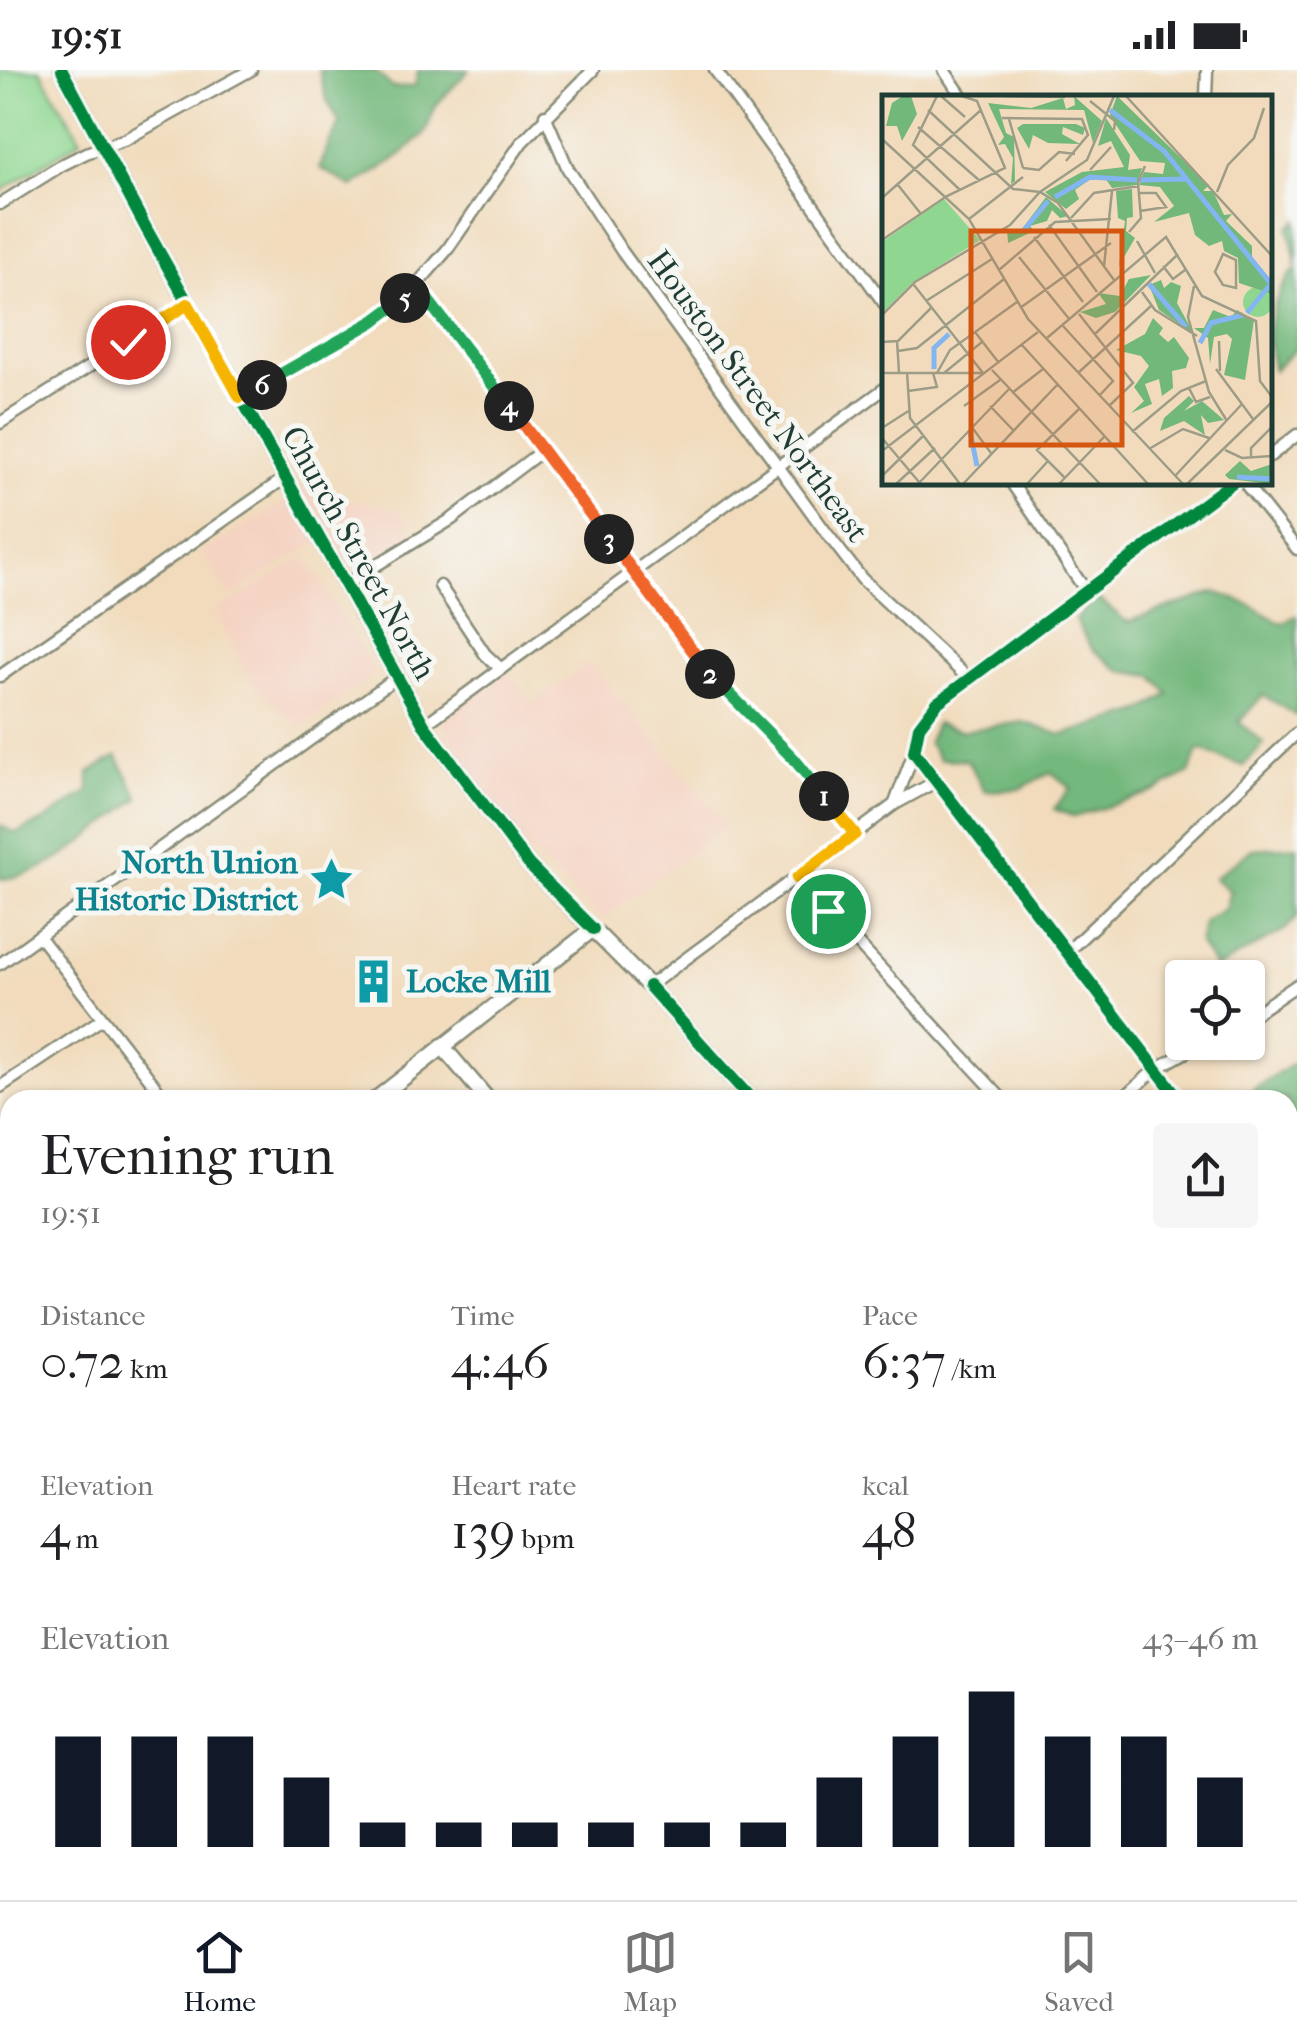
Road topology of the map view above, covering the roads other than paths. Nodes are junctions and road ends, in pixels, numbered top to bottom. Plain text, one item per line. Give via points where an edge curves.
1 (62, 70) edge
2 (251, 70) edge
3 (593, 70) edge
4 (716, 70) edge
5 (944, 70) edge
6 (1207, 70) edge
7 (962, 95) edge
8 (1206, 95) edge
9 (545, 116) junction
10 (102, 147) junction
11 (0, 204) edge
12 (417, 286) junction
13 (882, 300) edge
14 (188, 304) junction
15 (882, 390) edge
16 (240, 397) junction
17 (0, 423) edge
18 (1297, 435) edge
19 (543, 450) junction
20 (1272, 454) edge
21 (779, 466) junction
22 (285, 478) junction
23 (1013, 485) edge
24 (1232, 485) edge
25 (1237, 485) edge
26 (1297, 550) edge
27 (633, 572) junction
28 (344, 584) junction
29 (440, 586) dead end
30 (1086, 590) junction
31 (500, 668) junction
32 (0, 676) edge
33 (397, 677) junction
34 (968, 678) junction
35 (424, 725) junction
36 (1297, 734) edge
37 (914, 752) junction
38 (934, 782) junction
39 (895, 804) junction
40 (855, 834) junction
41 (797, 878) junction
42 (594, 929) junction
43 (38, 936) junction
44 (1067, 952) junction
45 (0, 964) edge
46 (1297, 984) edge
47 (649, 986) junction
48 (1265, 1006) edge
49 (102, 1019) junction
50 (442, 1046) junction
51 (1172, 1060) edge
52 (1156, 1069) junction
53 (0, 1087) edge
54 (158, 1090) edge
55 (387, 1090) edge
56 (479, 1090) edge
57 (743, 1090) edge
58 (993, 1090) edge
59 (1132, 1090) edge
60 (1172, 1090) edge

1 - 10 main road, Church Street North
2 - 10 street
3 - 9 street
4 - 13 street
5 - 7 street
6 - 8 street
9 - 12 street
9 - 21 street, Houston Street Northeast via 568,169 621,250
10 - 11 street
10 - 14 main road, Church Street North
12 - 16 street via 374,321
12 - 19 street
14 - 16 main road, Church Street North
14 - 17 street
15 - 21 street
16 - 22 main road, Church Street North
18 - 20 street
19 - 27 street
19 - 28 street via 452,519
21 - 27 street
21 - 34 street, Houston Street Northeast via 862,579
22 - 28 main road, Church Street North
22 - 32 street
23 - 30 street
24 - 30 street
25 - 26 street
27 - 31 street
27 - 40 street via 721,687 794,759
28 - 33 main road, Church Street North
29 - 31 street
30 - 34 street
31 - 35 street
33 - 35 main road, Church Street North
33 - 43 street
34 - 37 street via 924,716
35 - 42 main road, Church Street North via 529,865
36 - 44 street
37 - 38 street
37 - 39 street
38 - 39 street
38 - 44 street
39 - 40 street
40 - 41 street
41 - 47 street
41 - 58 street
42 - 47 main road, Church Street North
42 - 50 main road
43 - 45 street
43 - 49 street
44 - 52 street
46 - 48 street
47 - 57 main road, Church Street North
49 - 53 street
49 - 54 street
50 - 55 main road
50 - 56 main road
51 - 52 street
52 - 59 street
52 - 60 street

